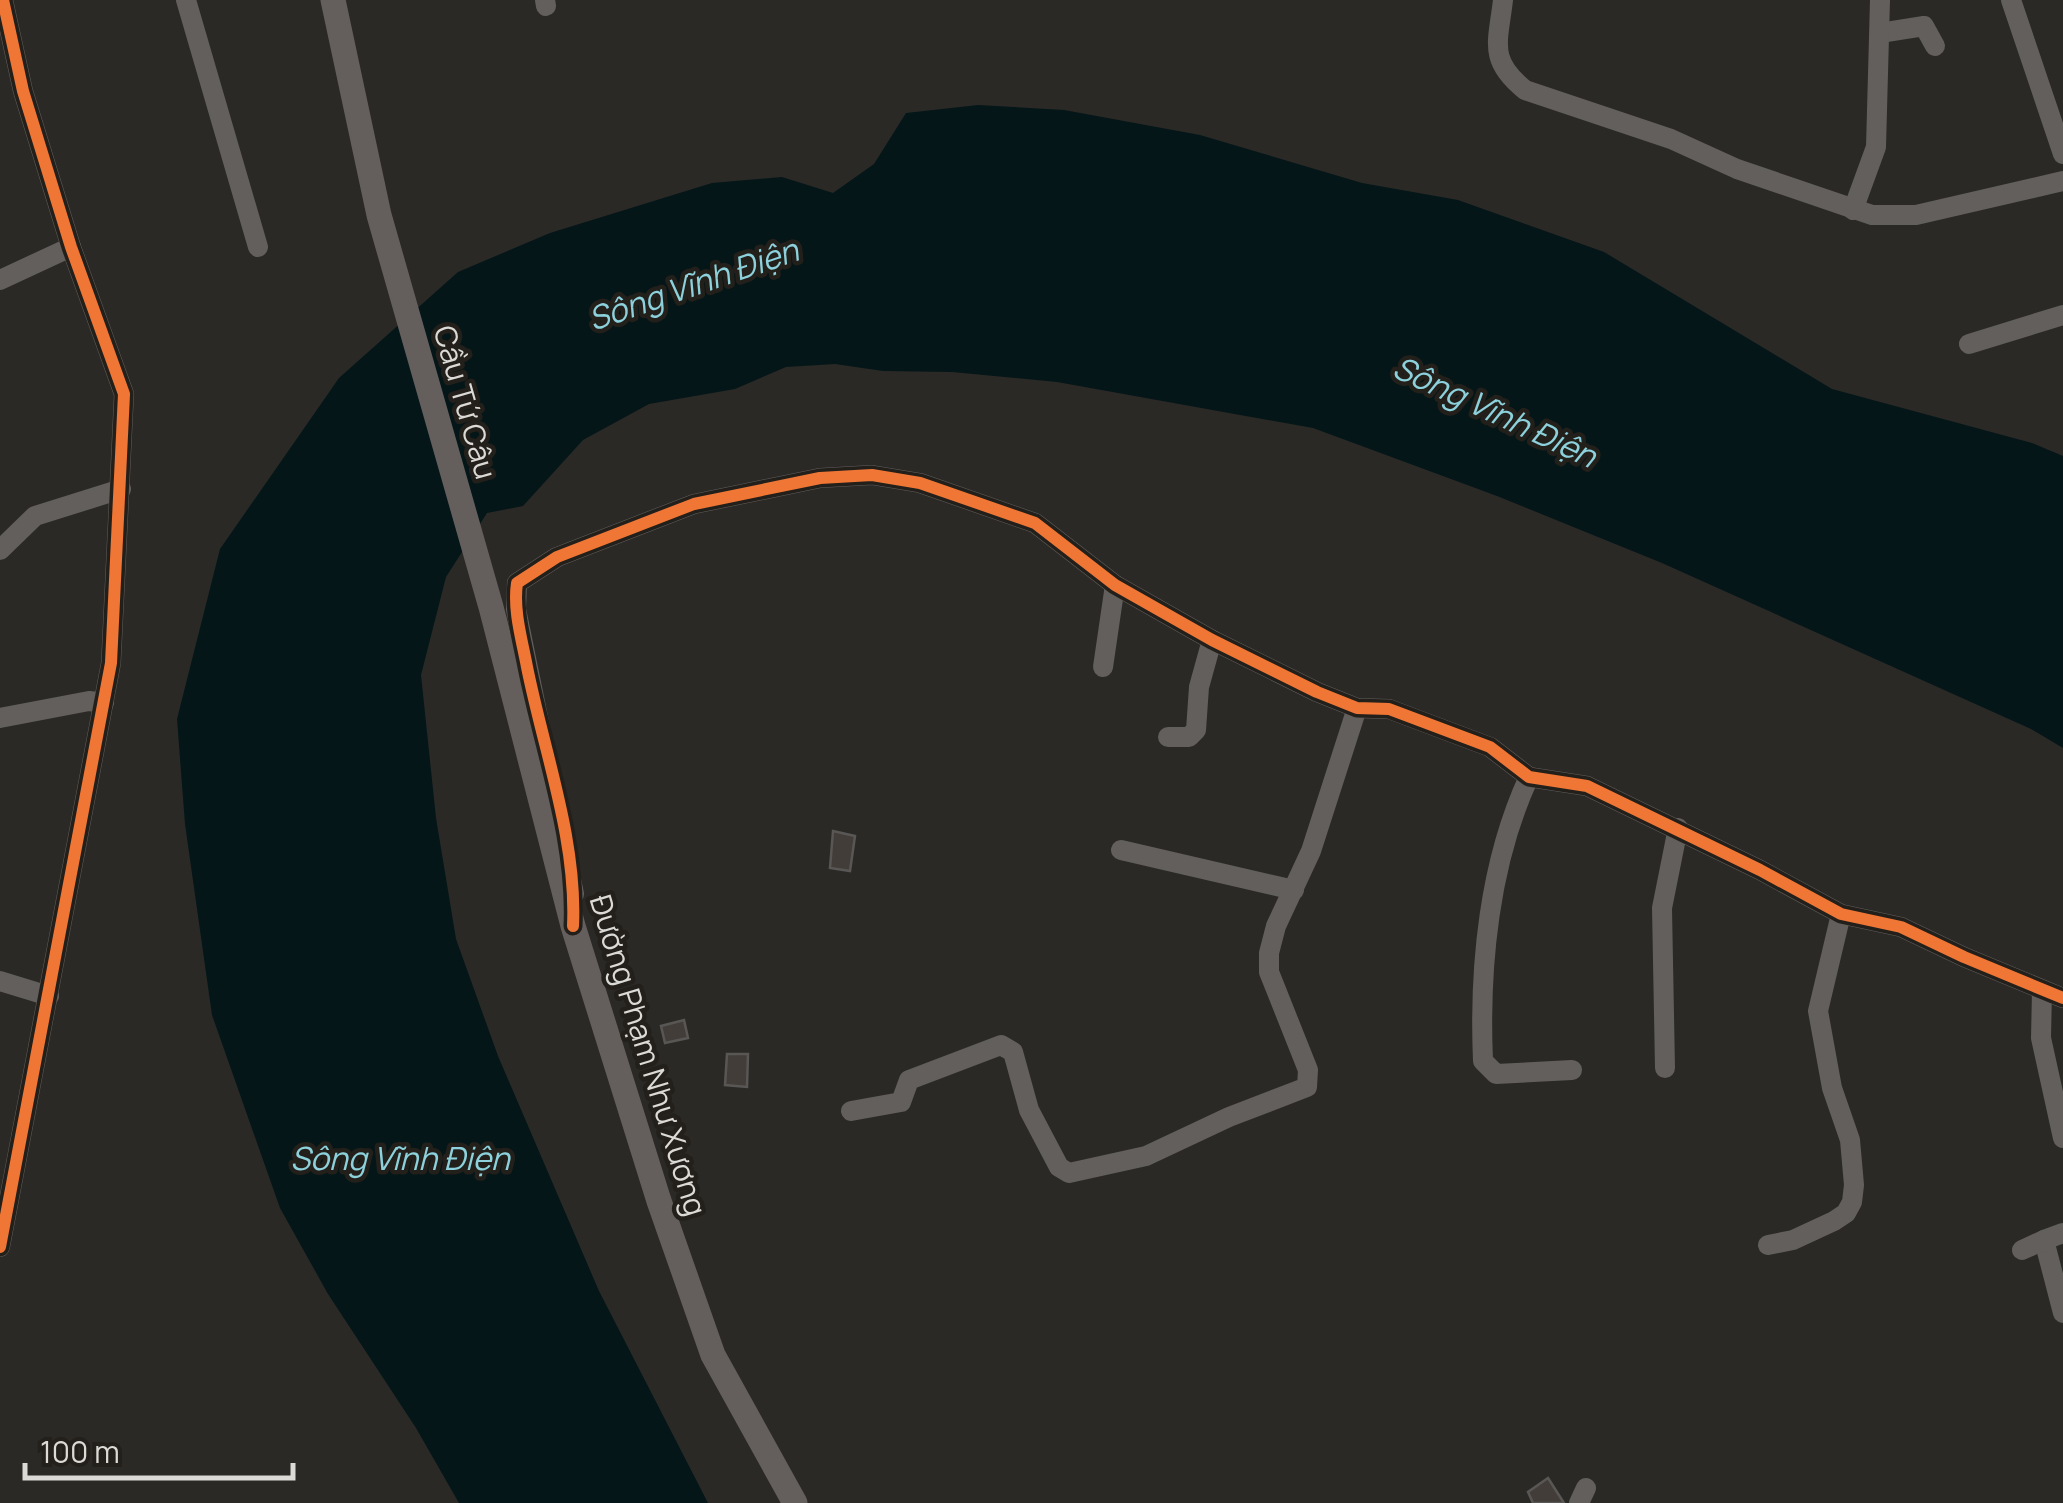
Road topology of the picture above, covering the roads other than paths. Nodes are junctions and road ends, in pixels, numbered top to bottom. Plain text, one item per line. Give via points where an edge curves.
1 (3, 0) edge
2 (186, 0) edge
3 (332, 0) edge
4 (1503, 0) edge
5 (1880, 0) edge
6 (2011, 0) edge
7 (1880, 33) junction
8 (1936, 46) dead end
9 (2063, 154) edge
10 (2063, 181) edge
11 (1853, 210) junction
12 (71, 247) junction
13 (258, 247) dead end
14 (0, 280) edge
15 (2063, 315) edge
16 (1969, 344) dead end
17 (121, 489) junction
18 (0, 550) edge
19 (1115, 585) junction
20 (491, 607) joint
21 (1212, 640) junction
22 (1102, 667) dead end
23 (104, 703) junction
24 (1357, 708) junction
25 (0, 718) edge
26 (1168, 737) dead end
27 (1530, 777) junction
28 (1678, 828) junction
29 (1121, 850) dead end
30 (1294, 890) junction
31 (1841, 914) junction
32 (572, 926) junction
33 (0, 981) edge
34 (2042, 990) junction
35 (50, 996) junction
36 (2063, 998) edge
37 (1665, 1068) dead end
38 (1572, 1070) dead end
39 (851, 1111) dead end
40 (2063, 1138) edge
41 (2054, 1236) edge
42 (1768, 1245) dead end
43 (0, 1247) edge
44 (2022, 1250) dead end
45 (2063, 1313) edge
46 (795, 1503) edge

1 - 12 street
2 - 13 street
3 - 20 main road, Cầu Tứ Câu via 379,215
4 - 11 street via 1499,61 1525,90
5 - 7 street
6 - 9 street
7 - 8 street via 1924,26
7 - 11 street via 1876,147
10 - 11 street via 1916,215
12 - 14 street
12 - 17 street via 124,394
15 - 16 street
17 - 18 street via 35,516
17 - 23 street
19 - 21 street
19 - 22 street
19 - 32 street via 1035,523 920,483 872,475 820,478 694,504 522,577 516,609 574,885
20 - 32 main road, Đường Phạm Như Xương
21 - 24 street
21 - 26 street via 1196,730
23 - 25 street
23 - 35 street
24 - 27 street via 1390,708 1490,747
24 - 30 street
27 - 28 street via 1587,786
27 - 38 street via 1509,828 1487,942 1483,1061 1496,1074
28 - 31 street
28 - 37 street via 1662,908
29 - 30 street
30 - 39 street via 1276,926 1269,972 1308,1070 1310,1083 1302,1091 1146,1156 1069,1173 1059,1167 1029,1110 1007,1046 909,1080 901,1102
31 - 34 street via 1901,926
31 - 42 street via 1820,994 1819,1026 1850,1140 1852,1202 1834,1221
32 - 46 main road, Đường Phạm Như Xương via 713,1354
33 - 35 street
34 - 36 street
34 - 40 street via 2041,1038
35 - 43 street
41 - 44 street
41 - 45 street

